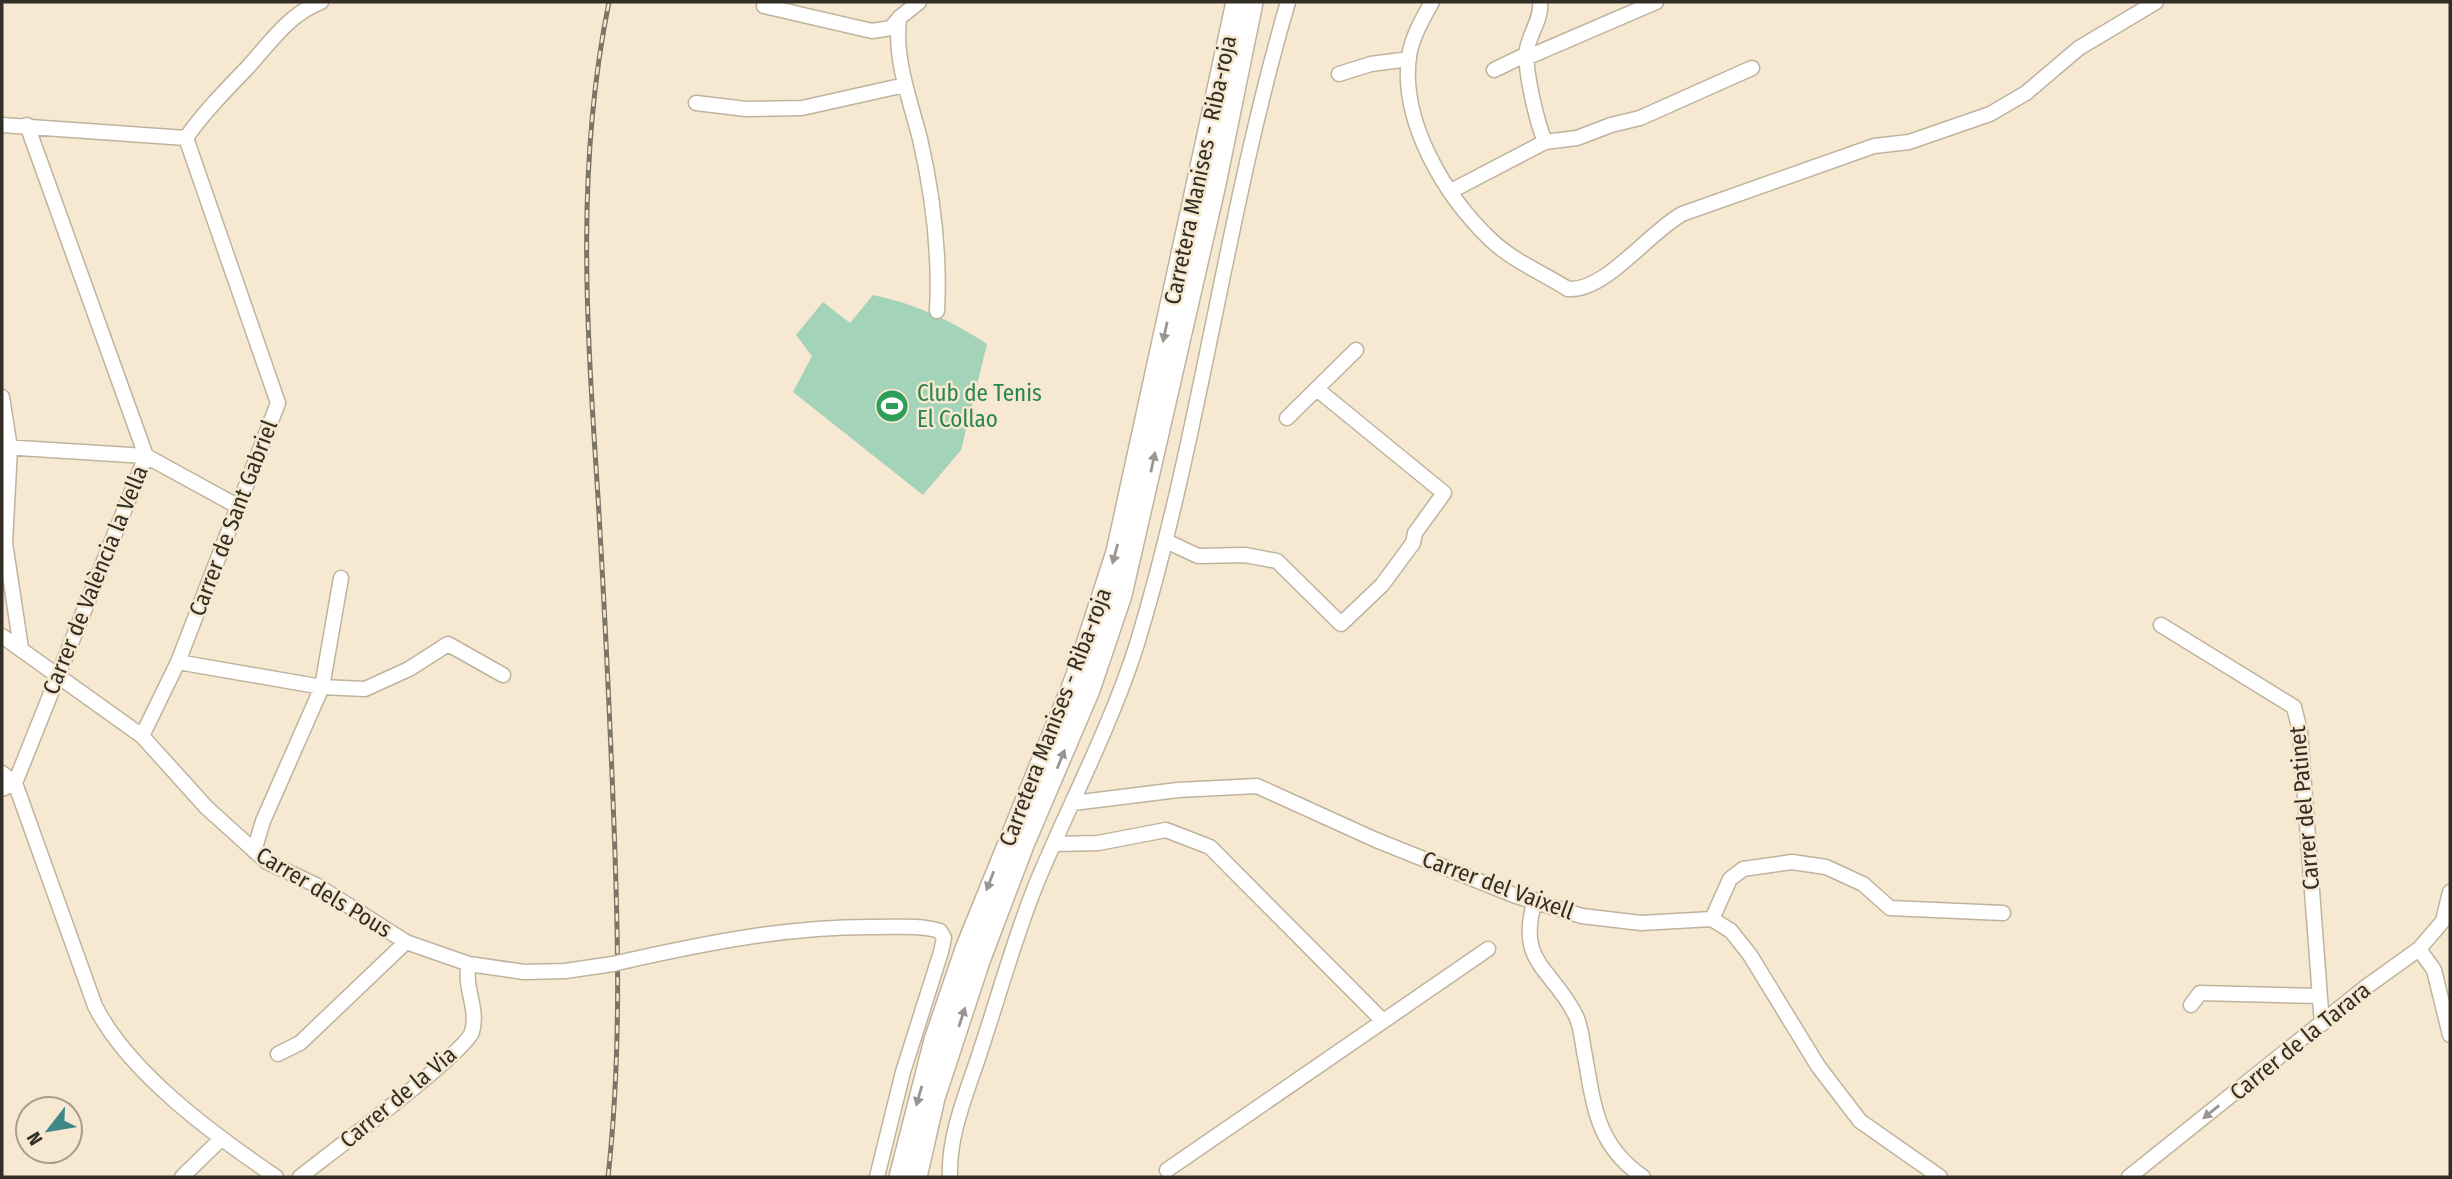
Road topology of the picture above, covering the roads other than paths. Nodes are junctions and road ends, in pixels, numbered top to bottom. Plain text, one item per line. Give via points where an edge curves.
1 (321, 2) edge
2 (919, 2) edge
3 (1236, 2) edge
4 (1253, 2) edge
5 (1288, 2) edge
6 (1432, 2) edge
7 (1540, 2) edge
8 (1656, 2) edge
9 (2156, 2) edge
10 (764, 6) dead end
11 (899, 18) junction
12 (1527, 56) junction
13 (1409, 59) junction
14 (1752, 68) dead end
15 (1494, 70) dead end
16 (1339, 74) dead end
17 (905, 85) junction
18 (696, 103) dead end
19 (2, 125) edge
20 (27, 125) junction
21 (186, 138) junction
22 (1545, 142) junction
23 (1451, 191) junction
24 (937, 311) dead end
25 (1356, 350) dead end
26 (1318, 390) junction
27 (2, 397) edge
28 (1287, 418) dead end
29 (6, 447) edge
30 (146, 456) junction
31 (237, 506) junction
32 (1166, 541) junction
33 (341, 578) dead end
34 (2161, 625) dead end
35 (2, 636) edge
36 (21, 648) junction
37 (178, 662) junction
38 (55, 675) junction
39 (503, 676) dead end
40 (322, 687) junction
41 (142, 736) junction
42 (2, 773) edge
43 (8, 786) edge
44 (1073, 803) junction
45 (1055, 844) junction
46 (254, 851) junction
47 (2450, 892) edge
48 (1535, 900) junction
49 (2003, 914) dead end
50 (1712, 919) junction
51 (407, 942) junction
52 (2419, 949) junction
53 (1488, 950) dead end
54 (469, 964) junction
55 (2320, 996) junction
56 (2191, 1005) dead end
57 (1383, 1021) junction
58 (2322, 1024) junction
59 (2450, 1035) edge
60 (278, 1054) dead end
61 (220, 1140) junction
62 (1167, 1170) dead end
63 (182, 1177) edge
64 (276, 1177) edge
65 (300, 1177) edge
66 (877, 1177) edge
67 (899, 1177) edge
68 (917, 1177) edge
69 (950, 1177) edge
70 (1643, 1177) edge
71 (1940, 1177) edge
72 (2129, 1177) edge

1 - 21 street via 286,24
2 - 11 street
3 -> 67 main road, Carretera Manises - Riba-roja via 1116,552 1079,667 965,949 934,1040
68 -> 4 main road, Carretera Manises - Riba-roja via 936,1098 980,961 1090,690 1122,595
5 - 32 street via 1257,118
6 - 13 street
7 - 12 street
8 - 12 street
9 - 23 street via 2079,48 2026,93 1990,114 1909,142 1874,146 1672,220 1595,285 1580,290 1568,289 1492,241
10 - 11 street via 872,31 891,28
11 - 17 street via 897,41
12 - 15 street
12 - 22 street
13 - 16 street
13 - 23 street via 1419,133
14 - 22 street via 1640,118 1577,138
17 - 18 street via 803,108 746,109
17 - 24 street via 932,209 939,266
19 - 20 street
20 - 21 street
20 - 30 street, Carrer de València la Vella
21 - 31 street, Carrer de Sant Gabriel via 278,403
22 - 23 street
25 - 26 street
26 - 28 street
26 - 32 street via 1444,493 1415,533 1413,543 1367,602 1341,624 1277,561 1245,555 1198,556
27 - 29 street
29 - 30 street
29 - 36 street via 5,543
30 - 31 street
30 - 38 street, Carrer de València la Vella
31 - 37 street, Carrer de Sant Gabriel
32 - 44 street via 1124,680
33 - 40 street
34 - 55 street, Carrer del Patinet via 2294,707 2300,731
35 - 36 street, Carrer dels Pous
36 - 38 street, Carrer dels Pous
37 - 40 street
37 - 41 street, Carrer de Sant Gabriel
38 - 41 street, Carrer dels Pous
38 - 43 street, Carrer de València la Vella
39 - 40 street via 449,644 365,689
40 - 46 street
41 - 46 street, Carrer dels Pous via 206,808
42 - 43 street
43 - 61 street via 110,1034
44 - 45 street
44 - 48 street, Carrer del Vaixell via 1257,786 1376,839
45 - 57 street via 1098,843 1166,830 1210,846
45 - 69 street via 1013,952 960,1115
46 - 51 street, Carrer dels Pous
47 - 52 street, Carrer de la Tarara via 2443,921
48 - 50 street, Carrer del Vaixell via 1581,916 1641,923
48 - 70 street via 1528,936 1538,964 1576,1015 1598,1123 1611,1150
49 - 50 street via 1890,908 1863,884 1826,867 1792,862 1743,869 1730,879
50 - 71 street via 1731,931 1750,954 1818,1066 1860,1121
51 - 54 street, Carrer dels Pous
51 - 60 street via 300,1043
52 - 58 street, Carrer de la Tarara
52 - 59 street via 2434,970
53 - 57 street
54 - 65 street, Carrer de la Via via 466,975 475,1013 471,1035
54 - 66 street, Carrer dels Pous, bridge via 524,972 565,971 773,932 848,927 940,931 944,939 941,952 903,1072
55 - 56 street via 2200,993
55 - 58 street, Carrer del Patinet
57 - 62 street
58 -> 72 street, Carrer de la Tarara
61 - 63 street
61 - 64 street

